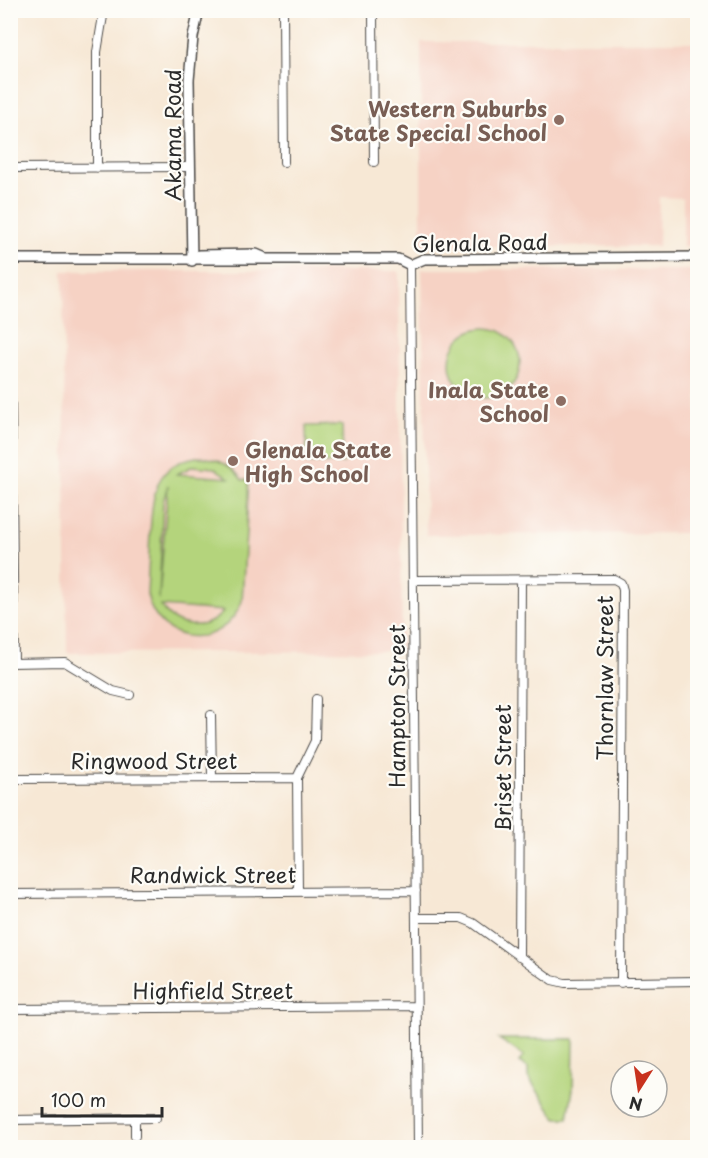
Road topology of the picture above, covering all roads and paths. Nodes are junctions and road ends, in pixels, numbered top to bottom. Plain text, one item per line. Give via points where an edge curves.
1 (104, 10) edge
2 (199, 10) edge
3 (283, 10) edge
4 (373, 10) edge
5 (284, 162) dead end
6 (374, 162) dead end
7 (190, 167) junction
8 (10, 168) edge
9 (97, 168) junction
10 (698, 257) edge
11 (192, 258) junction
12 (10, 259) edge
13 (410, 265) junction
14 (10, 307) edge
15 (413, 580) junction
16 (521, 580) junction
17 (12, 596) edge
18 (13, 663) edge
19 (130, 694) dead end
20 (316, 699) dead end
21 (211, 715) dead end
22 (212, 778) junction
23 (297, 778) junction
24 (10, 779) edge
25 (416, 891) junction
26 (298, 892) junction
27 (10, 894) edge
28 (416, 918) junction
29 (519, 957) junction
30 (698, 981) edge
31 (621, 983) junction
32 (417, 1006) junction
33 (10, 1010) edge
34 (135, 1118) junction
35 (156, 1118) dead end
36 (10, 1120) edge
37 (135, 1136) dead end
38 (418, 1148) edge

1 - 9 street via 98,52
2 - 7 street, Akama Road via 189,70
3 - 5 street
4 - 6 street
7 - 9 street
7 - 11 street, Akama Road
8 - 9 street
10 - 13 street, Glenala Road via 424,259
11 - 12 street, Glenala Road
11 - 13 street, Glenala Road via 256,254 398,259
13 - 15 street, Hampton Street
14 - 17 street
15 - 16 street, Thornlaw Street
15 - 25 street, Hampton Street
16 - 29 street, Briset Street
16 - 31 street, Thornlaw Street via 614,579 623,590
17 - 18 street
18 - 19 street via 65,662 113,691
20 - 23 street via 315,741
21 - 22 street
22 - 23 street, Ringwood Street
22 - 24 street, Ringwood Street
23 - 26 street
25 - 26 street, Randwick Street
25 - 28 street, Hampton Street
26 - 27 street, Randwick Street
28 - 29 street via 461,918
28 - 32 street, Hampton Street
29 - 31 street via 552,980
30 - 31 street
32 - 33 street, Highfield Street
32 - 38 street, Hampton Street
34 - 35 street
34 - 36 street
34 - 37 street

